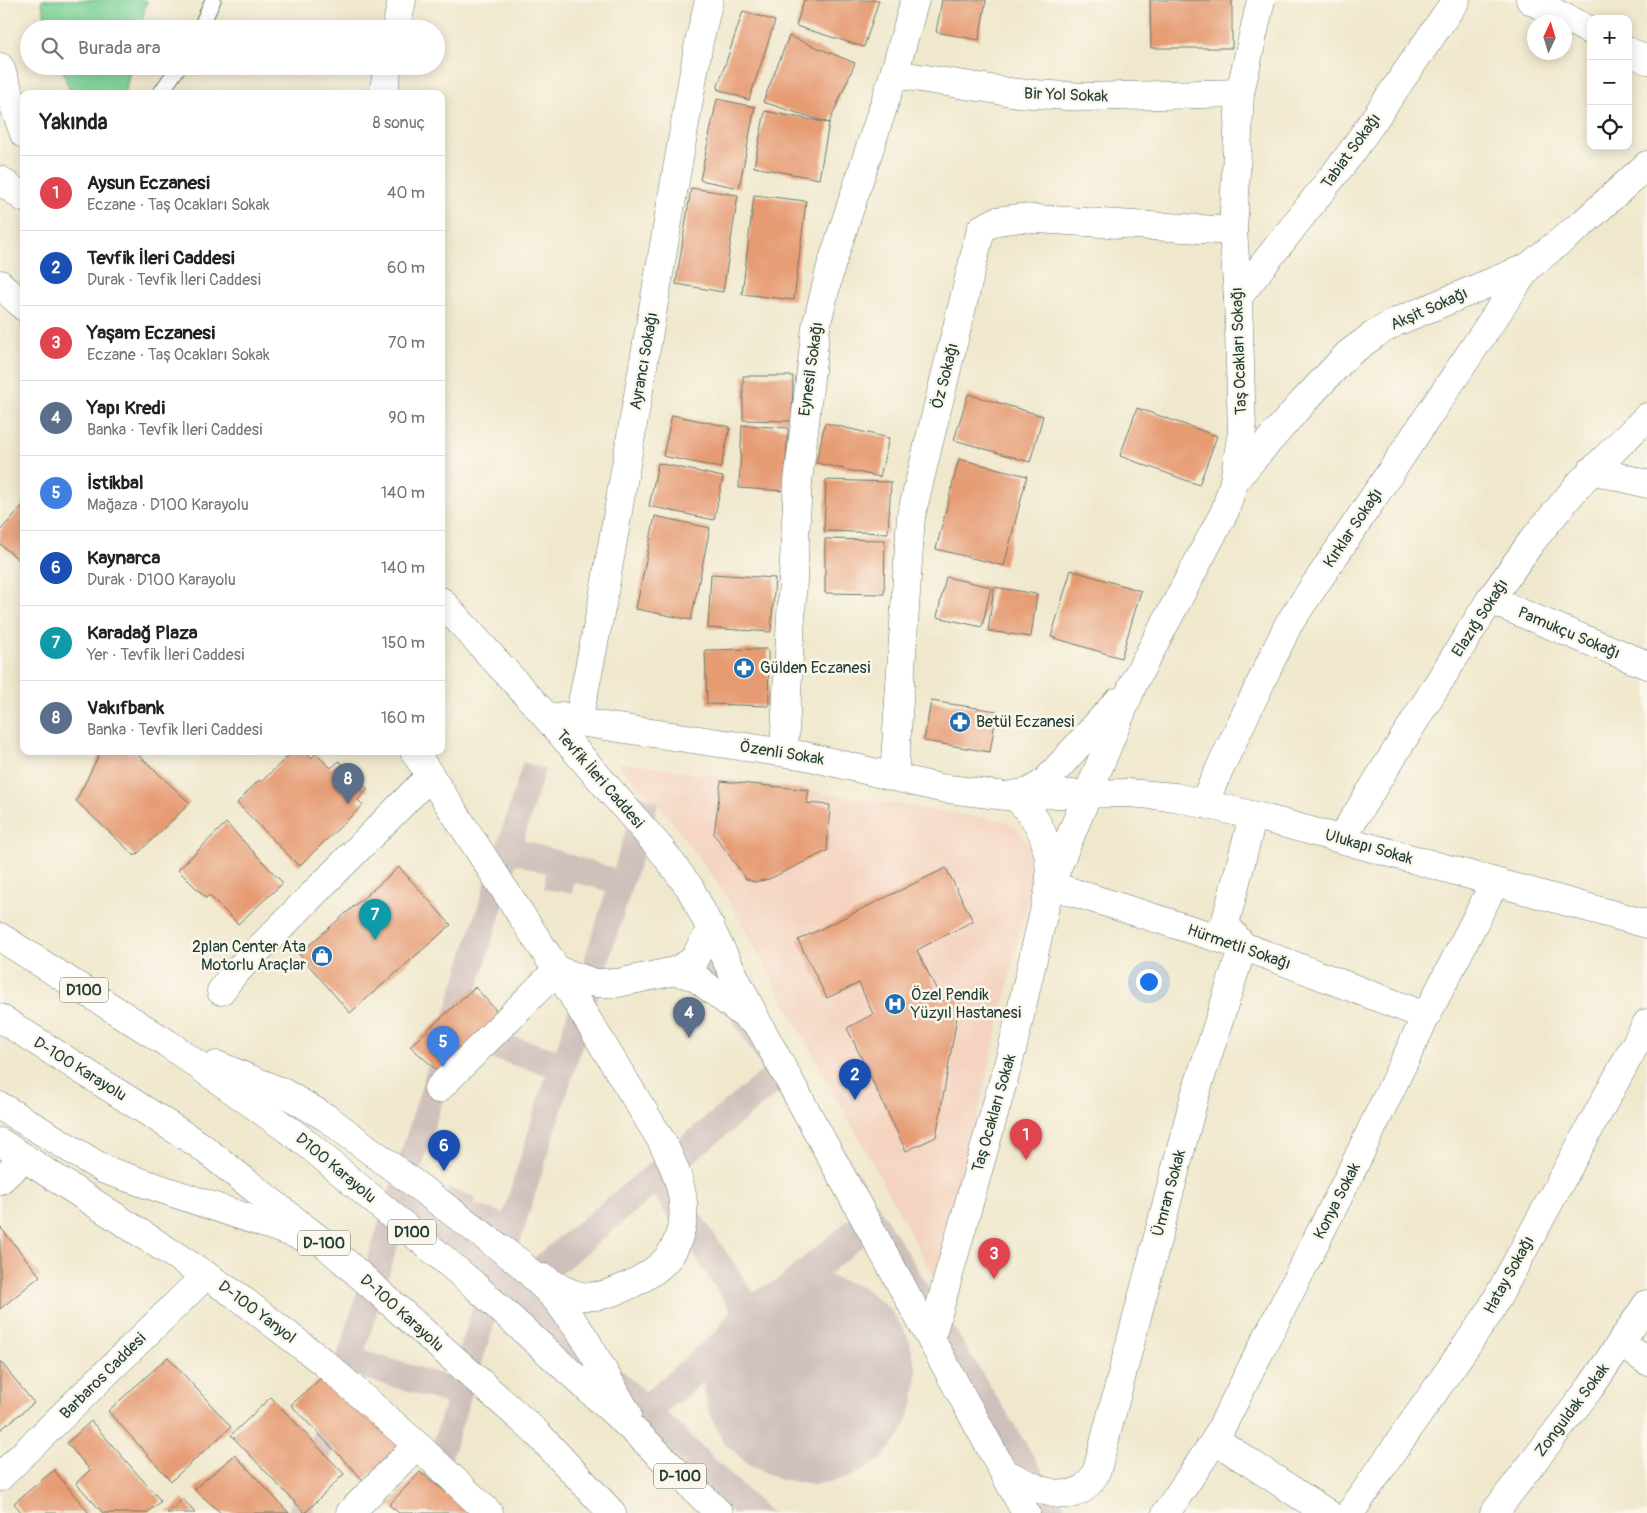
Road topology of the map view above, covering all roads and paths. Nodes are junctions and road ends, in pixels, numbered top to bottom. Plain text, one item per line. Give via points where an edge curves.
1 (213, 0) edge
2 (402, 0) edge
3 (709, 0) edge
4 (915, 0) edge
5 (1261, 0) edge
6 (1456, 0) edge
7 (1530, 0) edge
8 (204, 20) edge
9 (398, 20) edge
10 (1587, 29) edge
11 (1632, 53) edge
12 (1647, 60) edge
13 (0, 67) edge
14 (894, 74) junction
15 (174, 75) edge
16 (386, 75) edge
17 (163, 90) edge
18 (384, 90) edge
19 (1240, 93) junction
20 (20, 123) edge
21 (1647, 165) edge
22 (0, 180) edge
23 (20, 195) edge
24 (1233, 230) junction
25 (1528, 267) junction
26 (0, 284) edge
27 (1238, 297) junction
28 (20, 303) edge
29 (1647, 417) edge
30 (1592, 470) junction
31 (1234, 481) junction
32 (1647, 484) edge
33 (1490, 600) junction
34 (445, 605) edge
35 (1647, 665) edge
36 (1135, 680) junction
37 (536, 705) junction
38 (578, 722) junction
39 (784, 752) junction
40 (417, 755) edge
41 (430, 776) junction
42 (894, 777) junction
43 (1020, 794) junction
44 (1087, 794) junction
45 (1203, 804) junction
46 (1253, 816) junction
47 (1340, 839) junction
48 (1495, 882) junction
49 (1050, 885) junction
50 (1647, 924) edge
51 (711, 928) junction
52 (0, 937) edge
53 (1243, 946) junction
54 (557, 970) junction
55 (675, 972) junction
56 (221, 991) dead end
57 (1426, 1016) junction
58 (0, 1018) edge
59 (1647, 1023) edge
60 (760, 1027) junction
61 (167, 1043) junction
62 (438, 1089) dead end
63 (0, 1106) edge
64 (0, 1142) edge
65 (26, 1158) junction
66 (0, 1180) edge
67 (326, 1245) junction
68 (520, 1264) junction
69 (206, 1275) junction
70 (1647, 1304) edge
71 (931, 1338) junction
72 (1622, 1344) junction
73 (1647, 1361) edge
74 (642, 1438) junction
75 (1214, 1440) junction
76 (417, 1445) junction
77 (1005, 1473) junction
78 (0, 1477) edge
79 (1093, 1482) junction
80 (362, 1509) edge
81 (489, 1513) edge
82 (612, 1513) edge
83 (718, 1513) edge
84 (1026, 1513) edge
85 (1090, 1513) edge
86 (1166, 1513) edge
87 (1327, 1513) edge
88 (1350, 1513) edge
89 (1494, 1513) edge

1 - 8 lane
2 - 9 main road
3 - 38 main road, Ayrancı Sokağı via 602,604
4 - 14 main road, Eynesil Sokağı
5 - 19 main road, Taş Ocakları Sokağı
6 - 27 main road, Tabiat Sokağı via 1352,153
7 - 10 main road
11 - 12 main road
13 - 20 main road
14 - 19 main road, Bir Yol Sokak via 1016,93 1075,96
14 - 39 main road, Eynesil Sokağı via 831,266 816,327 798,482
15 - 17 lane
16 - 18 main road
19 - 24 main road, Taş Ocakları Sokağı
21 - 25 main road, Akşit Sokağı
22 - 23 main road
24 - 27 main road, Taş Ocakları Sokağı
24 - 42 main road, Öz Sokağı via 1020,218 997,221 982,229 911,516
25 - 31 main road, Akşit Sokağı via 1396,322 1375,334 1348,354
25 - 45 main road, Kırklar Sokağı via 1288,625
26 - 28 main road
27 - 31 main road, Taş Ocakları Sokağı via 1242,431
29 - 30 main road, Elazığ Sokağı
30 - 32 main road
30 - 33 main road, Elazığ Sokağı via 1532,541
31 - 36 main road, Taş Ocakları Sokağı via 1225,511
33 - 35 main road, Pamukçu Sokağı
33 - 47 main road, Elazığ Sokağı
34 - 37 main road, Tevfik İleri Caddesi
36 - 43 main road via 1045,782
36 - 44 main road
37 - 38 main road, Özenli Sokak
37 - 51 main road, Tevfik İleri Caddesi via 660,848 690,888
38 - 39 main road, Özenli Sokak
39 - 42 main road, Özenli Sokak
40 - 41 main road
41 - 54 main road
41 - 56 main road via 232,976
42 - 43 main road, Özenli Sokak via 940,788
43 - 44 main road, Özenli Sokak
43 - 49 main road via 1044,837 1050,856
44 - 45 main road, Ulukapı Sokak via 1151,794
44 - 49 main road
45 - 46 main road, Ulukapı Sokak
46 - 47 main road, Ulukapı Sokak
46 - 53 main road via 1225,924
47 - 48 main road, Ulukapı Sokak
48 - 50 main road, Ulukapı Sokak
48 - 57 main road, Konya Sokak
49 - 53 main road, Hürmetli Sokağı
49 - 71 main road, Taş Ocakları Sokak via 1012,1050
51 - 55 main road via 693,962
51 - 60 main road, Tevfik İleri Caddesi
52 - 61 main road, D100 Karayolu / D100
53 - 57 main road, Hürmetli Sokağı
53 - 79 main road, Ümran Sokak via 1195,1096
54 - 55 main road, Tevfik İleri Caddesi via 595,983 618,983
54 - 62 main road
54 - 68 main road via 674,1165 681,1191 683,1219 678,1240 669,1256 648,1274 602,1295 583,1296 563,1291
55 - 60 main road, Tevfik İleri Caddesi via 695,977
57 - 75 main road, Konya Sokak via 1349,1176
58 - 67 main road, D-100 Karayolu / D-100 via 198,1144
59 - 88 main road, Hatay Sokağı via 1489,1313
60 - 71 main road, Tevfik İleri Caddesi
61 - 68 main road via 284,1093 327,1118
61 - 74 main road, D100 Karayolu / D100 via 304,1140 473,1284
63 - 67 main road via 105,1170
64 - 65 main road, D-100 Yanyol
65 - 66 main road
65 - 69 main road, D-100 Yanyol
67 - 82 main road, D-100 Karayolu / D-100 via 537,1433
68 - 74 main road via 557,1300 584,1337
69 - 76 main road, D-100 Yanyol via 323,1362
69 - 78 main road, Barbaros Caddesi
70 - 72 main road, Zonguldak Sokak
71 - 77 main road, Tevfik İleri Caddesi
72 - 73 main road
72 - 89 main road, Zonguldak Sokak
74 - 83 main road, D-100
75 - 86 main road, Konya Sokak
75 - 87 main road
76 - 80 main road
76 - 81 main road, D-100 Yanyol
77 - 79 main road via 1053,1496 1070,1498
77 - 84 main road, Tevfik İleri Caddesi
79 - 85 main road, Ümran Sokak

